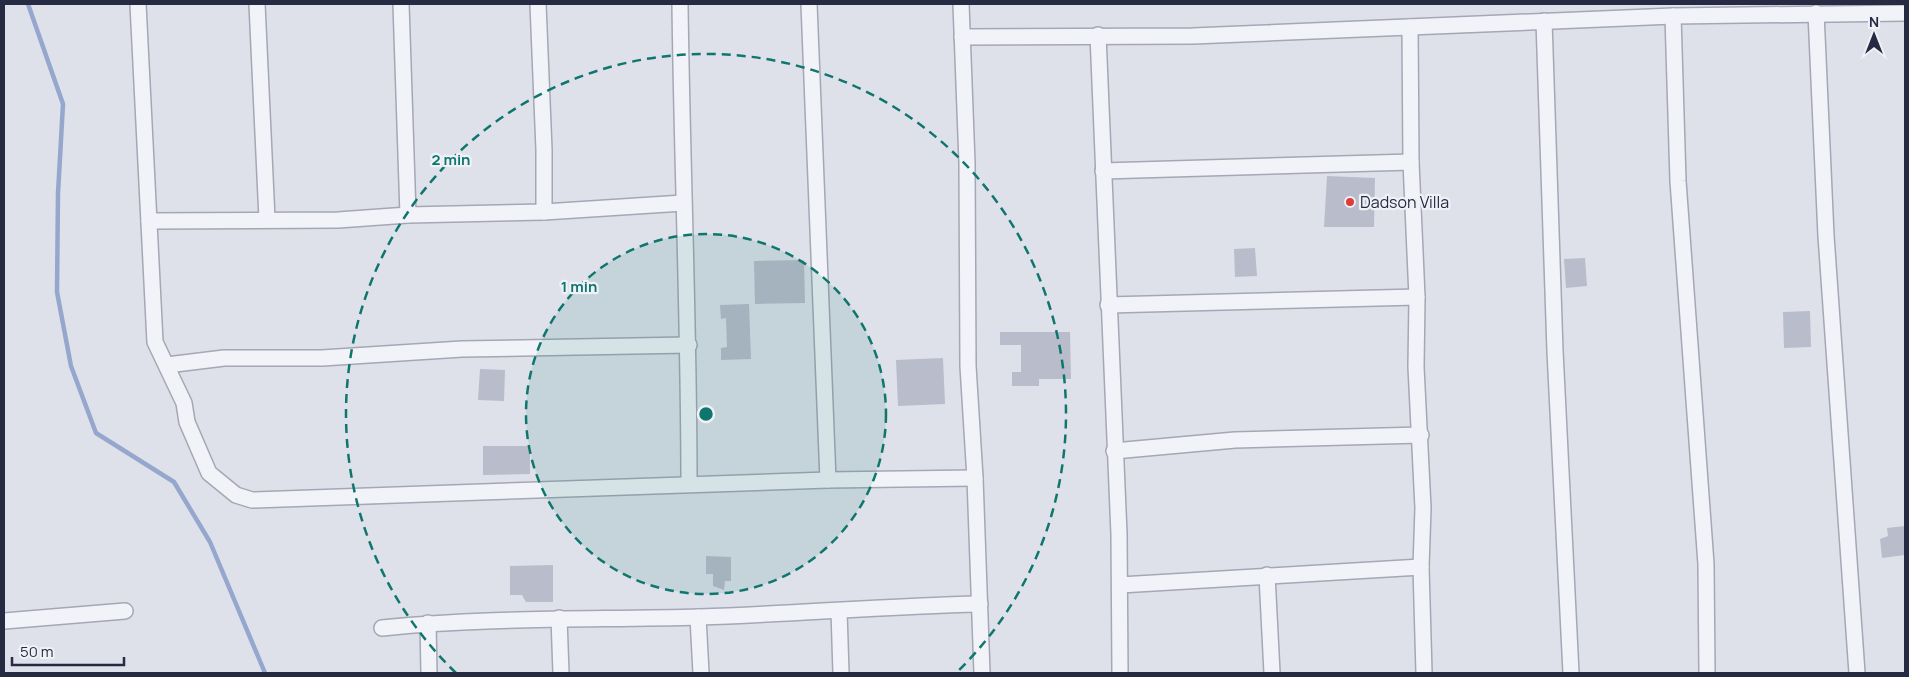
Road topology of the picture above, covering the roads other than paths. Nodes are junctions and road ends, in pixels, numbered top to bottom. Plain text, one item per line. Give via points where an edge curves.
1 (138, 4) edge
2 (257, 4) edge
3 (401, 4) edge
4 (538, 4) edge
5 (680, 4) edge
6 (809, 4) edge
7 (961, 4) edge
8 (1816, 13) junction
9 (1905, 13) edge
10 (1673, 16) junction
11 (1544, 22) junction
12 (1410, 27) junction
13 (1098, 35) junction
14 (962, 37) junction
15 (1411, 162) junction
16 (1103, 171) junction
17 (683, 202) junction
18 (544, 212) junction
19 (408, 216) junction
20 (267, 219) junction
21 (149, 221) junction
22 (1417, 297) junction
23 (1108, 305) junction
24 (689, 345) junction
25 (166, 366) junction
26 (1420, 435) junction
27 (1114, 450) junction
28 (975, 478) junction
29 (828, 480) junction
30 (690, 484) junction
31 (1420, 567) junction
32 (1268, 575) junction
33 (1120, 585) junction
34 (980, 604) junction
35 (839, 611) junction
36 (125, 612) dead end
37 (698, 617) junction
38 (559, 618) junction
39 (4, 621) edge
40 (428, 623) junction
41 (382, 628) dead end
42 (429, 673) edge
43 (561, 673) edge
44 (701, 673) edge
45 (841, 673) edge
46 (982, 673) edge
47 (1120, 673) edge
48 (1272, 673) edge
49 (1424, 673) edge
50 (1571, 673) edge
51 (1707, 673) edge
52 (1857, 673) edge

1 - 21 street
2 - 20 street
3 - 19 street
4 - 18 street
5 - 17 street
6 - 29 street
7 - 14 street
8 - 9 street
8 - 10 street
8 - 52 street via 1826,236
10 - 11 street
10 - 51 street via 1678,181 1706,564
11 - 12 street
11 - 50 street via 1555,351
12 - 13 street via 1193,36
12 - 15 street
13 - 14 street
13 - 16 street
14 - 28 street via 967,164 968,366
15 - 16 street
15 - 22 street
16 - 23 street
17 - 18 street
17 - 24 street
18 - 19 street
19 - 20 street via 338,220
20 - 21 street
21 - 25 street via 155,342
22 - 23 street
22 - 26 street via 1416,367
23 - 27 street
24 - 25 street via 462,349 322,358 224,358
24 - 30 street
25 - 30 street via 184,403 187,422 209,473 236,495 252,500
26 - 27 street via 1235,440
26 - 31 street via 1423,508
27 - 33 street
28 - 29 street
28 - 34 street
29 - 30 street
31 - 32 street
31 - 49 street
32 - 33 street
32 - 48 street
33 - 47 street
34 - 35 street
34 - 46 street
35 - 37 street
35 - 45 street
36 - 39 street
37 - 38 street
37 - 44 street
38 - 40 street
38 - 43 street
40 - 41 street
40 - 42 street

